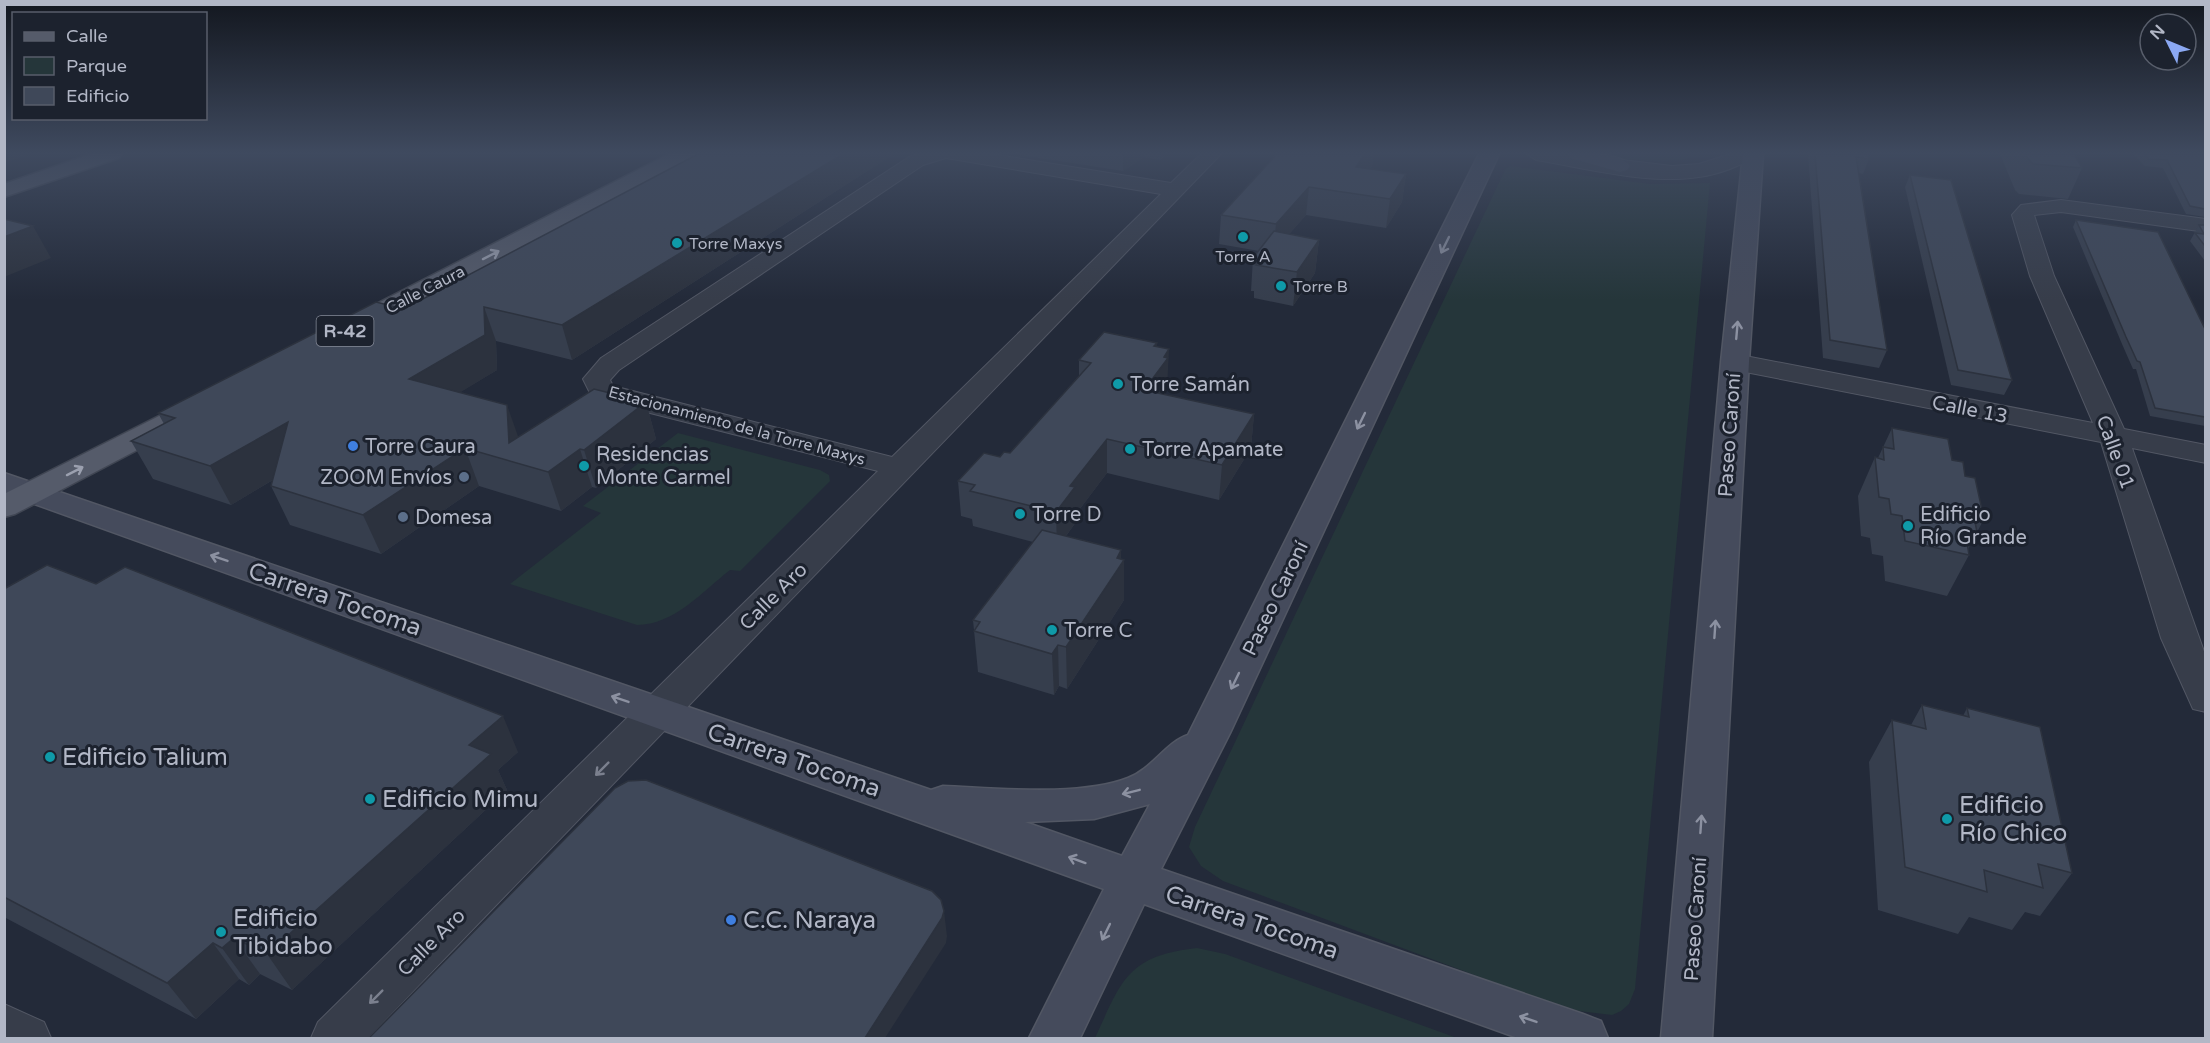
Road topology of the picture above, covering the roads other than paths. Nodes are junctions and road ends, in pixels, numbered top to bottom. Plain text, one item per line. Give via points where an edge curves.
1 (591, 203) edge
2 (853, 203) edge
3 (1163, 203) edge
4 (1466, 203) edge
5 (1749, 203) edge
6 (2205, 226) edge
7 (335, 336) edge
8 (1735, 362) junction
9 (189, 412) edge
10 (2114, 438) junction
11 (2205, 454) edge
12 (900, 468) junction
13 (14, 494) edge
14 (2192, 641) edge
15 (2205, 699) edge
16 (658, 713) junction
17 (1210, 733) junction
18 (913, 802) junction
19 (1132, 880) junction
20 (4, 1026) edge
21 (27, 1038) edge
22 (335, 1038) edge
23 (1054, 1038) edge
24 (1583, 1038) edge
25 (1686, 1038) edge

7 -> 1 main road, Calle Caura / R-42
2 - 12 street, Estacionamiento de la Torre Maxys via 610,364 596,379 598,387 612,395
3 - 12 street, Calle Aro
4 -> 17 street, Paseo Caroní
8 -> 5 street, Paseo Caroní
6 - 10 street, Calle 01 via 2061,206 2028,209 2023,214 2042,276
8 - 10 street, Calle 13
25 -> 8 street, Paseo Caroní
13 -> 9 main road
10 - 11 street, Calle 13
10 - 14 street, Calle 01
12 - 16 street, Calle Aro
16 -> 13 street, Carrera Tocoma
14 - 15 street, Calle 01
16 - 18 street, Carrera Tocoma
16 -> 22 street, Calle Aro
17 -> 18 street via 1172,771 1140,790 1057,805
17 - 19 street, Paseo Caroní
19 -> 18 street, Carrera Tocoma
19 -> 23 street, Paseo Caroní
24 -> 19 street, Carrera Tocoma
20 - 21 street

